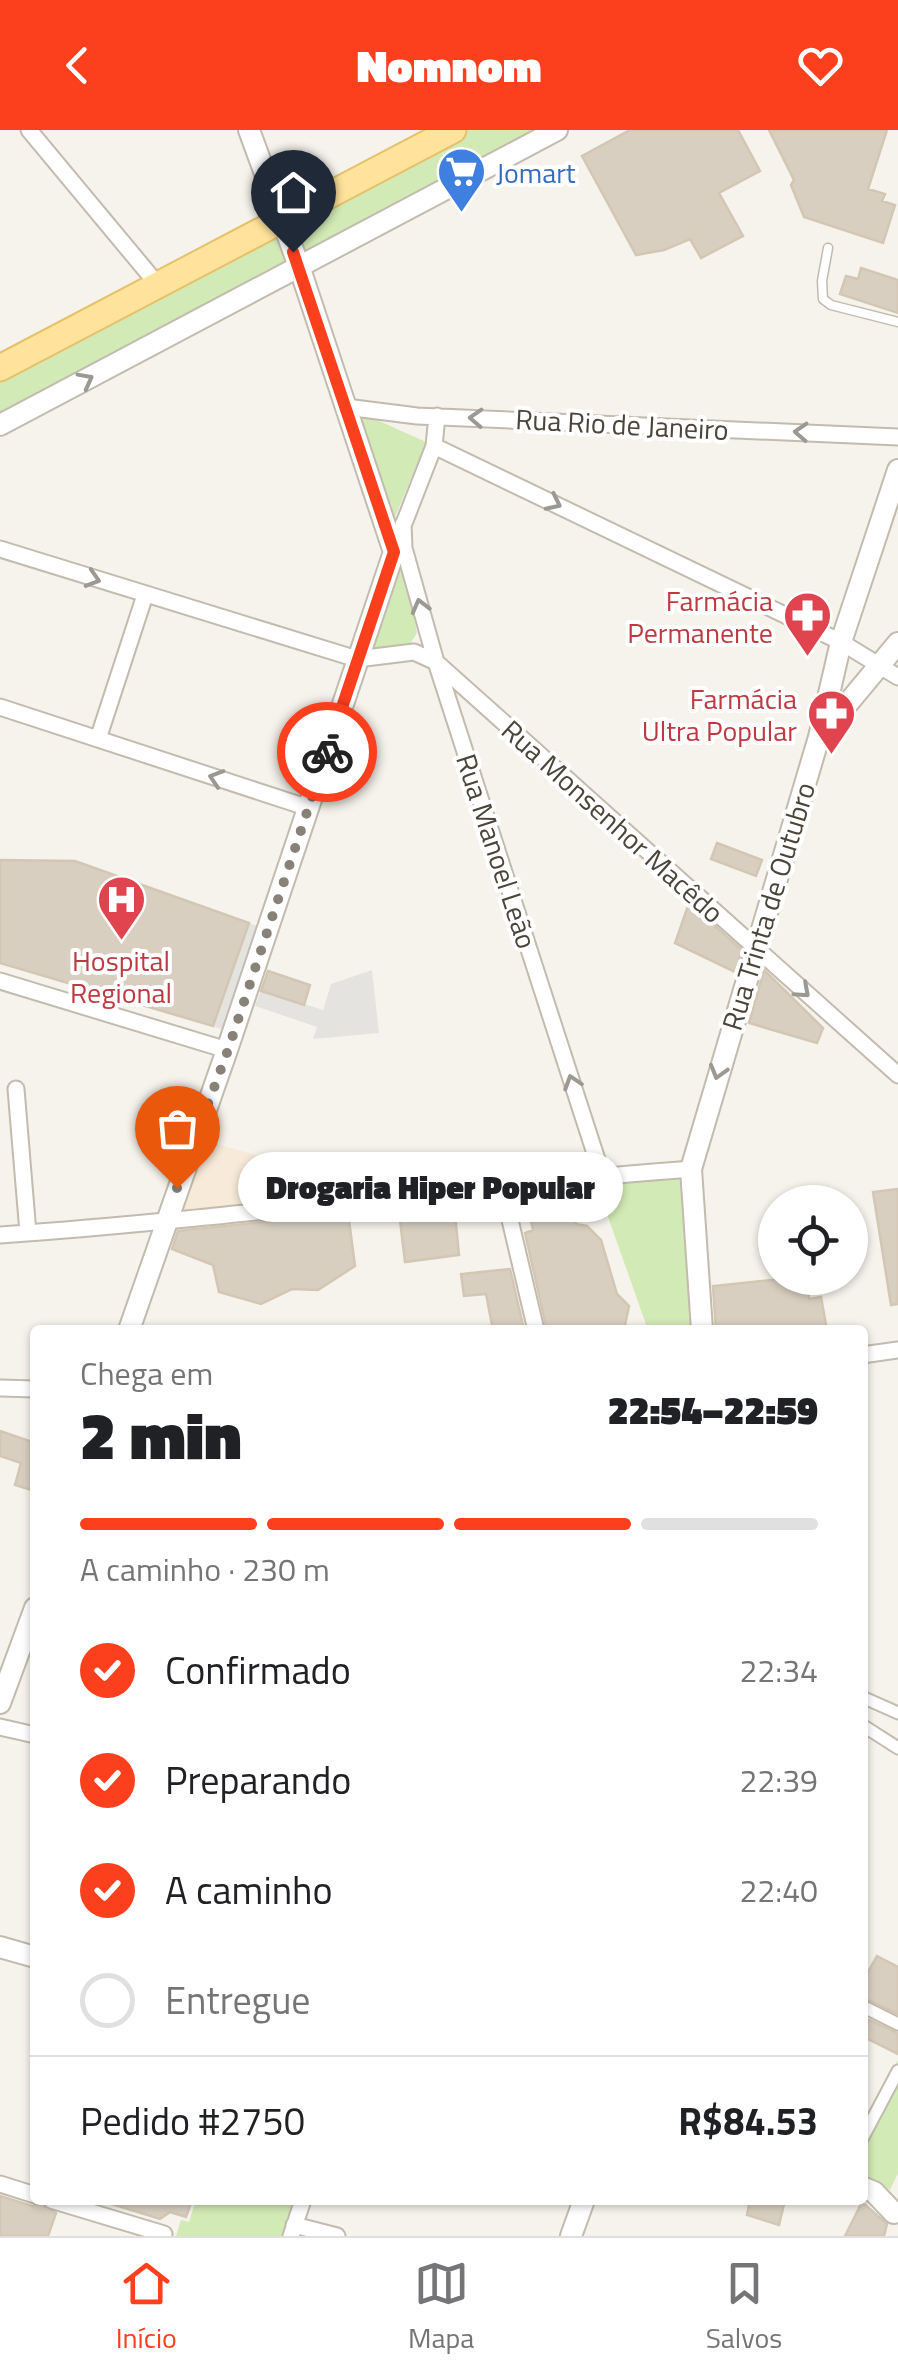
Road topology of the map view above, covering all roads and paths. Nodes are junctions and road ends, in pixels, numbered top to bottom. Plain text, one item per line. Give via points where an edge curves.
1 (29, 130) edge
2 (249, 130) edge
3 (453, 130) edge
4 (557, 130) edge
5 (282, 220) junction
6 (828, 248) dead end
7 (300, 269) junction
8 (158, 286) junction
9 (898, 322) edge
10 (0, 367) edge
11 (346, 406) junction
12 (438, 416) junction
13 (0, 425) edge
14 (898, 436) edge
15 (434, 446) junction
16 (898, 470) edge
17 (403, 524) junction
18 (0, 550) edge
19 (394, 552) junction
20 (145, 595) junction
21 (840, 642) junction
22 (898, 643) edge
23 (357, 659) junction
24 (436, 662) junction
25 (880, 665) junction
26 (898, 677) edge
27 (0, 708) edge
28 (819, 738) junction
29 (98, 739) junction
30 (309, 808) junction
31 (755, 948) junction
32 (0, 981) edge
33 (228, 1050) junction
34 (898, 1075) edge
35 (16, 1089) dead end
36 (691, 1168) junction
37 (602, 1175) junction
38 (502, 1186) junction
39 (164, 1223) junction
40 (28, 1233) junction
41 (0, 1235) edge
42 (131, 1325) edge
43 (535, 1325) edge
44 (702, 1325) edge
45 (898, 1350) edge
46 (868, 1354) edge
47 (0, 1388) edge
48 (30, 1389) edge
49 (30, 1622) edge
50 (868, 1701) edge
51 (0, 1703) edge
52 (898, 1714) edge
53 (0, 1727) edge
54 (868, 1729) edge
55 (30, 1734) edge
56 (898, 1748) edge
57 (0, 1947) edge
58 (30, 1956) edge
59 (868, 2009) edge
60 (898, 2024) edge
61 (898, 2071) edge
62 (868, 2127) edge
63 (0, 2184) edge
64 (868, 2190) edge
65 (30, 2193) edge
66 (68, 2205) edge
67 (300, 2205) edge
68 (582, 2205) edge
69 (897, 2210) edge
70 (292, 2231) edge
71 (164, 2234) edge
72 (337, 2236) edge
73 (571, 2236) edge
74 (889, 2236) edge

1 - 8 street
2 - 5 street
3 - 5 main road
4 - 7 street
5 - 7 street
5 - 8 main road
6 - 9 lane via 824,299
7 - 11 street
13 -> 7 street
8 - 10 main road
11 - 12 street, Rua Rio de Janeiro
11 - 19 street
14 -> 12 street, Rua Rio de Janeiro
12 - 15 street
15 - 17 street
15 -> 21 street
16 - 21 street, Rua Trinta de Outubro
17 - 19 street
24 -> 17 street, Rua Manoel Leão
18 -> 20 street
19 - 23 street
20 - 23 street
20 - 29 street
21 - 25 street
21 - 28 street, Rua Trinta de Outubro
22 - 25 street
23 - 24 street, Rua Monsenhor Macêdo via 414,652
23 - 30 street
24 - 31 street, Rua Monsenhor Macêdo
37 -> 24 street, Rua Manoel Leão
25 - 26 street
25 - 28 street
27 - 29 street
28 - 31 street, Rua Trinta de Outubro
30 -> 29 street
30 - 33 street
31 -> 34 street, Rua Monsenhor Macêdo
31 -> 36 street, Rua Trinta de Outubro
32 - 33 street
33 - 39 street
35 - 40 street
36 - 37 street
36 - 44 street
37 - 38 street
38 - 39 street
38 - 43 street
39 - 40 street
39 - 42 street
40 - 41 street
45 - 46 street
47 - 48 street
49 - 51 street
50 - 52 street
53 - 55 street
54 - 56 street
57 - 58 street
59 - 60 street
61 - 62 street
63 - 65 street
64 - 69 street
66 - 71 street
67 - 70 street
68 - 73 street
69 - 74 street
70 - 72 street

